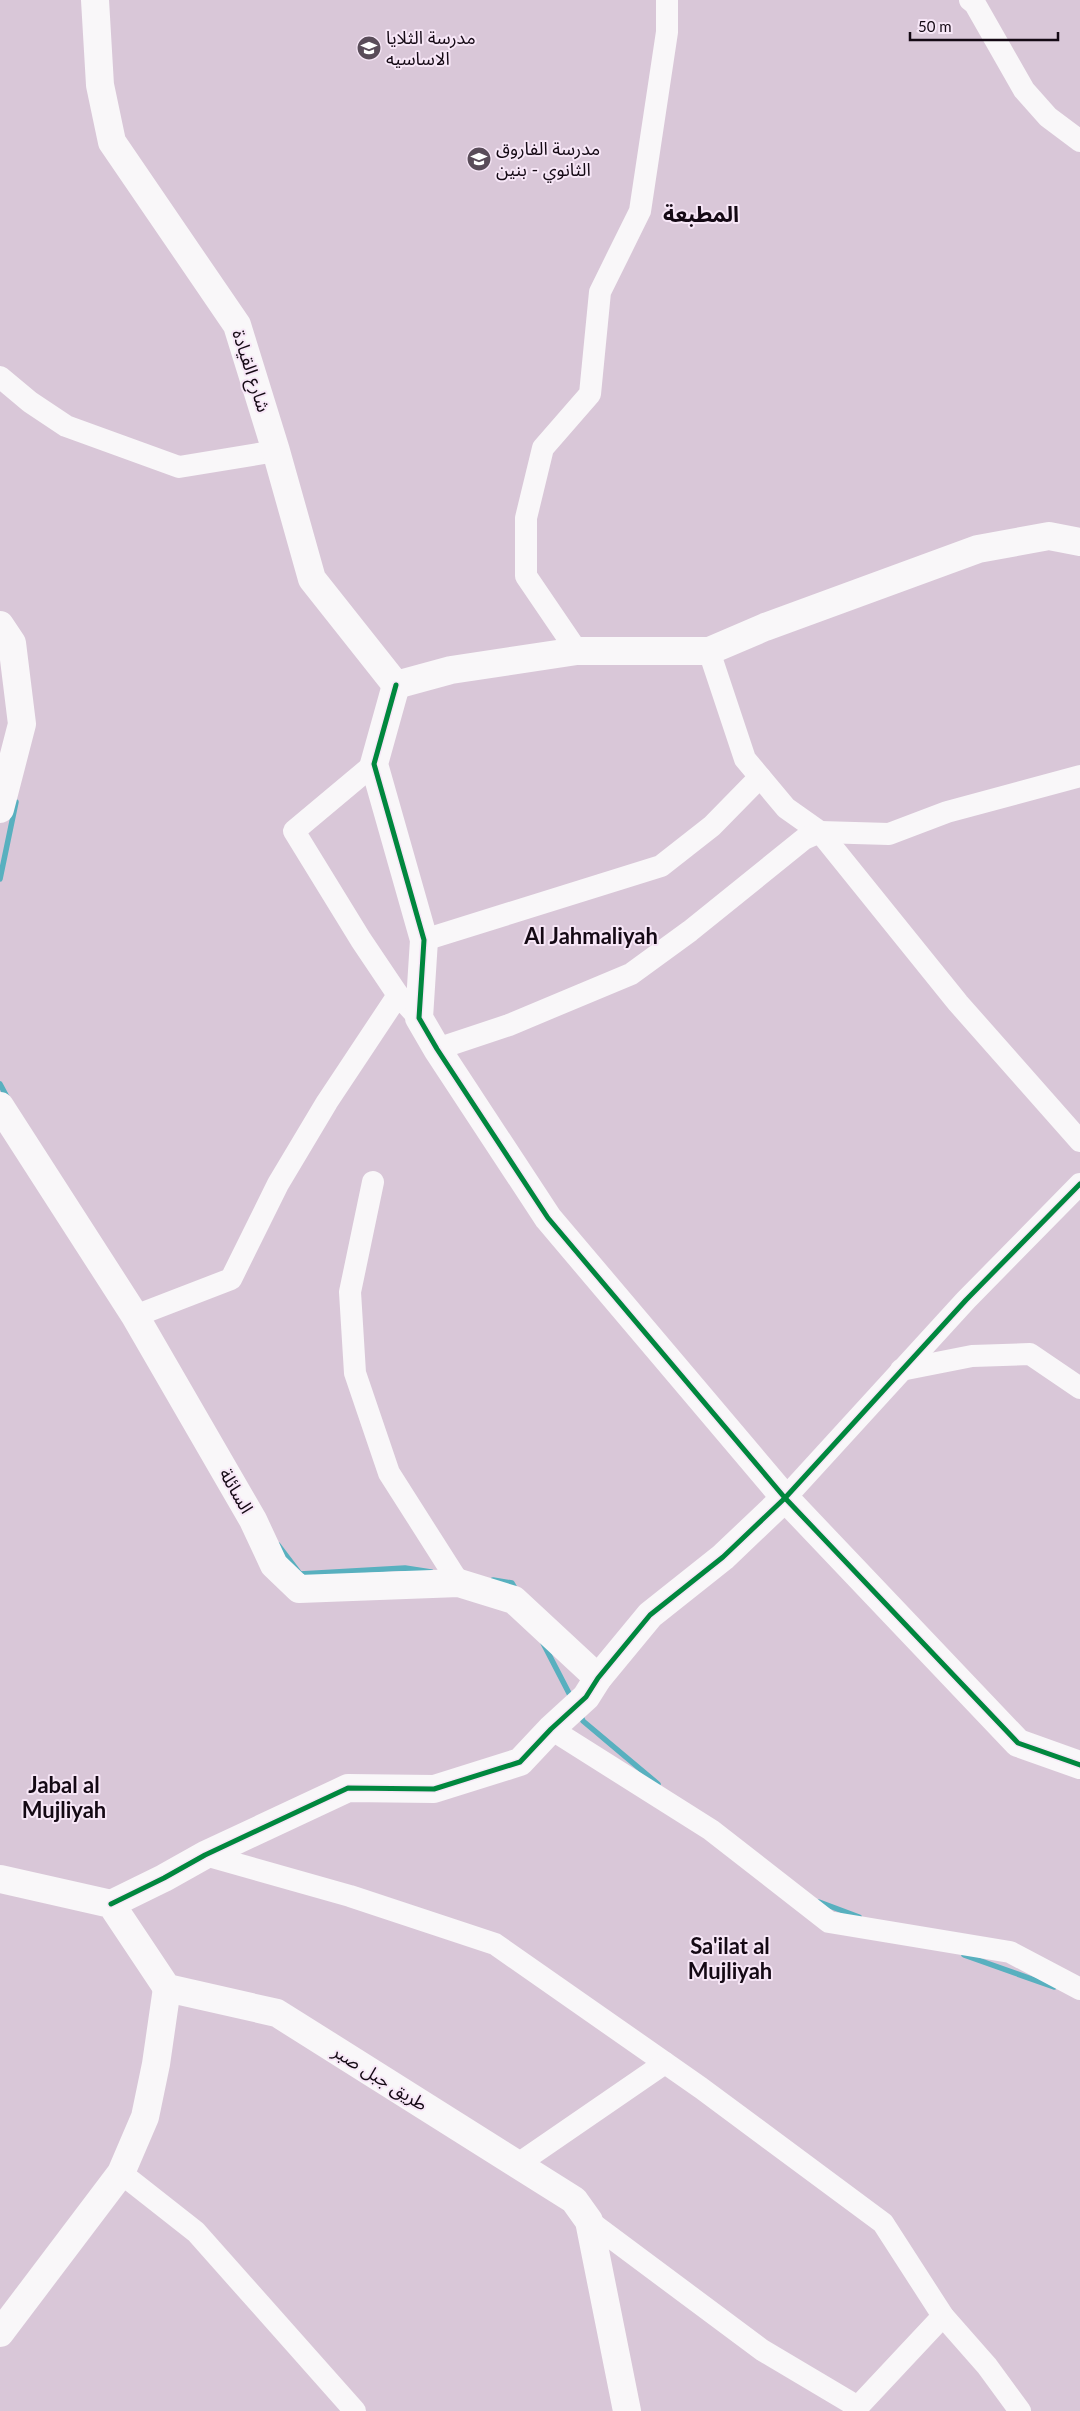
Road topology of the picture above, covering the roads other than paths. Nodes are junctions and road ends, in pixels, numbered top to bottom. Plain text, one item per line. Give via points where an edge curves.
1 (96, 0) edge
2 (668, 0) edge
3 (970, 0) edge
4 (1080, 141) edge
5 (0, 377) edge
6 (276, 451) junction
7 (1080, 542) edge
8 (4, 639) edge
9 (577, 651) junction
10 (709, 651) junction
11 (396, 685) junction
12 (374, 764) junction
13 (1080, 776) edge
14 (760, 777) junction
15 (0, 809) edge
16 (820, 832) junction
17 (424, 940) junction
18 (398, 995) junction
19 (419, 1018) junction
20 (437, 1049) junction
21 (0, 1106) edge
22 (1080, 1141) edge
23 (373, 1182) dead end
24 (1080, 1184) edge
25 (136, 1316) junction
26 (901, 1370) junction
27 (1080, 1388) edge
28 (785, 1498) junction
29 (459, 1583) junction
30 (598, 1678) junction
31 (550, 1729) junction
32 (1080, 1765) edge
33 (205, 1855) junction
34 (0, 1879) edge
35 (111, 1904) junction
36 (166, 1988) junction
37 (1080, 1989) edge
38 (665, 2063) junction
39 (518, 2164) junction
40 (121, 2173) junction
41 (589, 2221) junction
42 (944, 2316) junction
43 (0, 2333) edge
44 (856, 2409) edge
45 (355, 2411) edge
46 (627, 2411) edge
47 (1020, 2411) edge

1 - 6 street, شارع القيادة via 100,86 112,142 237,325
2 - 9 street via 667,32 640,211 600,292 590,394 542,448 526,518 526,576
3 - 4 street via 1024,90 1048,117
5 - 6 street via 66,426 179,467
6 - 11 street, شارع القيادة via 312,579
7 - 10 street via 1049,536 978,548
8 - 15 street via 22,724
9 - 10 street
9 - 11 street via 451,670
10 - 14 street via 745,759
11 - 12 street
12 - 17 street
12 - 18 street via 294,831
13 - 16 street via 948,812 889,834
14 - 16 street via 786,808
14 - 17 street via 712,826 661,866
16 - 20 street via 804,839 631,974 509,1025
16 - 22 street via 958,1003
17 - 19 street
18 - 19 street
18 - 25 street via 327,1102 278,1184 231,1279
19 - 20 street
20 - 28 street via 548,1218
21 - 25 street, السائلة
23 - 29 street via 350,1292 354,1373 389,1473
24 - 26 street
25 - 29 street, السائلة via 253,1520 274,1565 299,1590
26 - 27 street via 972,1356 1030,1354
26 - 28 street
28 - 30 street via 722,1557 650,1615
28 - 32 street via 1018,1743
29 - 30 street, السائلة via 514,1600
30 - 31 street via 586,1697
31 - 33 street via 520,1762 434,1790 348,1788
31 - 37 street via 711,1830 829,1922 1010,1952
33 - 35 street
33 - 38 street via 350,1896 494,1944
34 - 35 street
35 - 36 street
36 - 39 street, طريق جبل صبر via 277,2013
36 - 40 street via 145,2116
38 - 39 street
38 - 42 street via 883,2223
39 - 41 street, طريق جبل صبر via 574,2200
40 - 43 street
40 - 45 street via 196,2232
41 - 44 street via 762,2350
41 - 46 street, طريق جبل صبر
42 - 44 street
42 - 47 street

